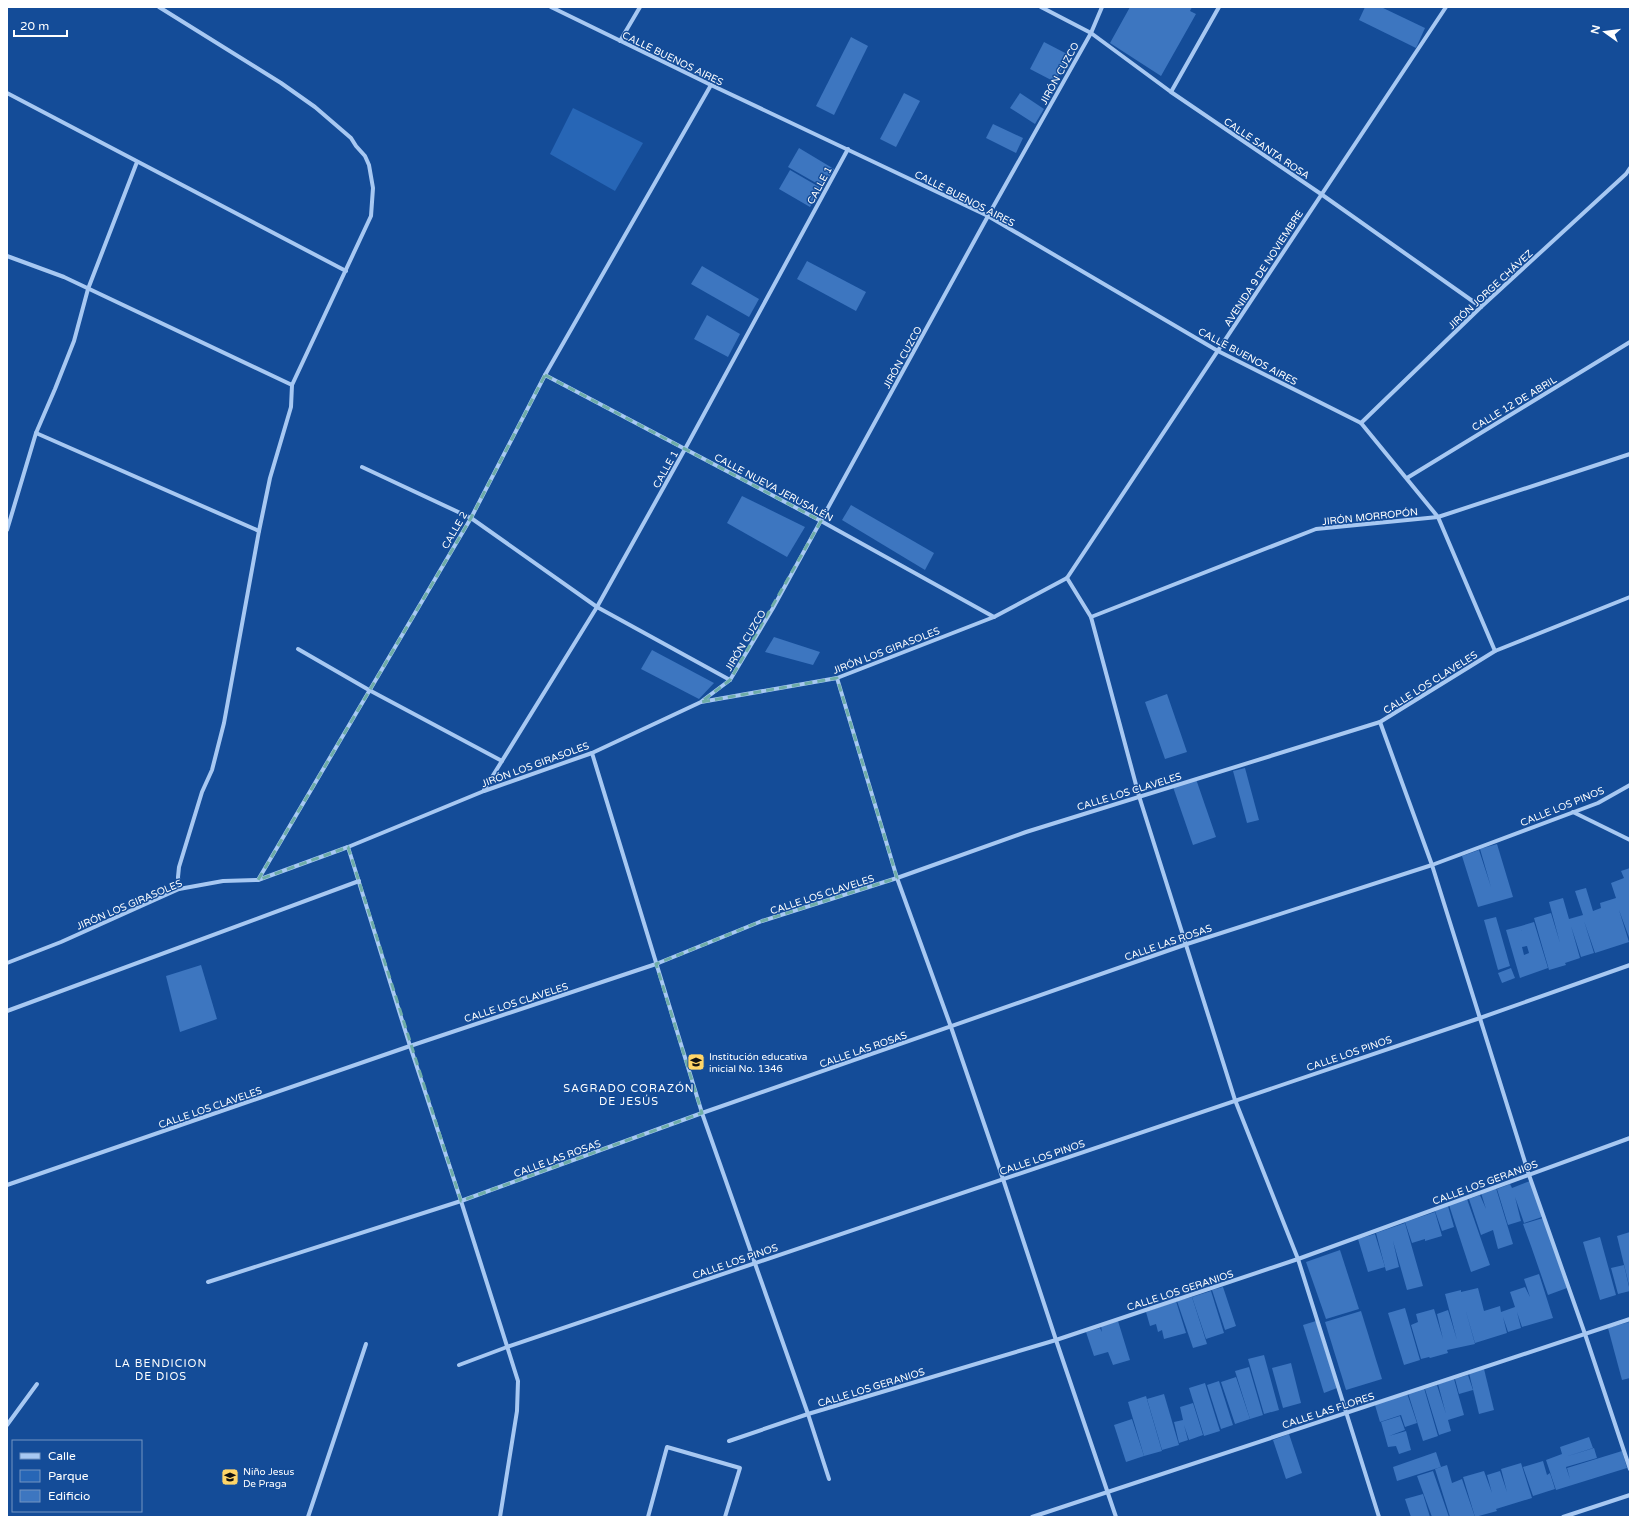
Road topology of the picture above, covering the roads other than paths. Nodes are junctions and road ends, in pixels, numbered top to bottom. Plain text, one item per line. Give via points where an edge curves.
1 (159, 7) edge
2 (551, 7) edge
3 (640, 7) edge
4 (1041, 7) edge
5 (1102, 7) edge
6 (1219, 7) edge
7 (1446, 7) edge
8 (1091, 33) junction
9 (620, 41) junction
10 (711, 85) junction
11 (1171, 92) junction
12 (7, 93) edge
13 (848, 149) junction
14 (137, 162) junction
15 (1630, 168) edge
16 (1321, 194) junction
17 (988, 216) junction
18 (7, 256) edge
19 (346, 271) junction
20 (88, 289) junction
21 (1481, 307) junction
22 (1630, 342) edge
23 (1218, 351) junction
24 (544, 374) junction
25 (292, 385) junction
26 (1361, 423) junction
27 (36, 433) junction
28 (685, 449) junction
29 (1630, 454) edge
30 (362, 467) dead end
31 (1407, 478) junction
32 (1438, 517) junction
33 (471, 518) junction
34 (821, 522) junction
35 (7, 530) edge
36 (259, 531) junction
37 (1067, 578) junction
38 (1630, 597) edge
39 (597, 607) junction
40 (994, 617) junction
41 (1091, 617) junction
42 (298, 649) dead end
43 (1494, 651) junction
44 (836, 678) junction
45 (730, 680) junction
46 (369, 690) junction
47 (701, 702) junction
48 (1380, 722) junction
49 (592, 753) junction
50 (502, 761) junction
51 (1630, 785) edge
52 (484, 791) junction
53 (1139, 796) junction
54 (1573, 812) junction
55 (1630, 840) edge
56 (348, 847) junction
57 (1432, 865) junction
58 (897, 878) junction
59 (258, 880) junction
60 (359, 881) junction
61 (179, 889) junction
62 (1187, 944) junction
63 (7, 963) edge
64 (656, 964) junction
65 (1630, 965) edge
66 (7, 1011) edge
67 (1480, 1018) junction
68 (951, 1027) junction
69 (410, 1046) junction
70 (1235, 1100) junction
71 (702, 1114) junction
72 (1630, 1138) edge
73 (1529, 1175) junction
74 (1003, 1179) junction
75 (7, 1185) edge
76 (461, 1201) junction
77 (1298, 1259) junction
78 (754, 1263) junction
79 (208, 1282) dead end
80 (1630, 1319) edge
81 (1585, 1334) junction
82 (1056, 1340) junction
83 (366, 1344) dead end
84 (507, 1346) junction
85 (459, 1366) dead end
86 (37, 1384) dead end
87 (1347, 1412) junction
88 (808, 1414) junction
89 (7, 1425) edge
90 (729, 1441) dead end
91 (1630, 1469) edge
92 (829, 1479) dead end
93 (1108, 1492) junction
94 (1630, 1495) edge
95 (308, 1517) edge
96 (500, 1517) edge
97 (648, 1517) edge
98 (725, 1517) edge
99 (1032, 1517) edge
100 (1116, 1517) edge
101 (1379, 1517) edge
102 (1562, 1517) edge

1 - 19 street via 315,107 346,133 365,156 373,188 371,216
2 - 9 street, CALLE BUENOS AIRES
3 - 9 street
4 - 8 street, CALLE SANTA ROSA
5 - 8 street, JIRÓN CUZCO
6 - 11 street
7 - 16 street, AVENIDA 9 DE NOVIEMBRE
8 - 11 street, CALLE SANTA ROSA
8 - 17 street, JIRÓN CUZCO
9 - 10 street, CALLE BUENOS AIRES
10 - 13 street, CALLE BUENOS AIRES
10 - 24 street, CALLE 2
11 - 16 street, CALLE SANTA ROSA
12 - 14 street
13 - 17 street, CALLE BUENOS AIRES
13 - 28 street, CALLE 1
14 - 19 street
14 - 20 street
15 - 21 street, JIRÓN JORGE CHÁVEZ
16 - 21 street, CALLE SANTA ROSA
16 - 23 street, AVENIDA 9 DE NOVIEMBRE
17 - 23 street, CALLE BUENOS AIRES
17 - 34 street, JIRÓN CUZCO
18 - 20 street via 64,277
19 - 25 street
20 - 25 street
20 - 27 street via 74,341
21 - 26 street, JIRÓN JORGE CHÁVEZ
22 - 31 street, CALLE 12 DE ABRIL
23 - 26 street, CALLE BUENOS AIRES
23 - 37 street, AVENIDA 9 DE NOVIEMBRE
24 - 28 street, CALLE NUEVA JERUSALÉN
24 - 33 street, CALLE 2
25 - 36 street via 290,407 270,478
26 - 31 street
27 - 35 street
27 - 36 street
28 - 34 street, CALLE NUEVA JERUSALÉN
28 - 39 street, CALLE 1
29 - 32 street, JIRÓN MORROPÓN
30 - 33 street
31 - 32 street
32 - 41 street, JIRÓN MORROPÓN via 1316,529
32 - 43 street
33 - 39 street
33 - 46 street, CALLE 2
34 - 40 street, CALLE NUEVA JERUSALÉN
34 - 45 street, JIRÓN CUZCO
36 - 61 street via 224,723 212,770 202,792 179,867
37 - 40 street, JIRÓN LOS GIRASOLES
37 - 41 street
38 - 43 street, CALLE LOS CLAVELES
39 - 45 street
39 - 50 street, CALLE 1
40 - 44 street, JIRÓN LOS GIRASOLES
41 - 53 street
42 - 46 street
43 - 48 street, CALLE LOS CLAVELES
44 - 47 street, JIRÓN LOS GIRASOLES
44 - 58 street
45 - 47 street, JIRÓN CUZCO
46 - 50 street
46 - 59 street, CALLE 2
47 - 49 street, JIRÓN LOS GIRASOLES
48 - 53 street, CALLE LOS CLAVELES
48 - 57 street
49 - 52 street, JIRÓN LOS GIRASOLES
49 - 64 street
50 - 52 street, CALLE 1
51 - 54 street, CALLE LOS PINOS via 1598,803
52 - 56 street, JIRÓN LOS GIRASOLES
53 - 58 street, CALLE LOS CLAVELES via 1026,832
53 - 62 street
54 - 55 street
54 - 57 street, CALLE LOS PINOS
56 - 59 street, JIRÓN LOS GIRASOLES
56 - 60 street
57 - 62 street, CALLE LAS ROSAS
57 - 67 street
58 - 64 street, CALLE LOS CLAVELES via 762,921
58 - 68 street
59 - 61 street, JIRÓN LOS GIRASOLES via 223,881
60 - 66 street
60 - 69 street
61 - 63 street, JIRÓN LOS GIRASOLES via 61,942
62 - 68 street, CALLE LAS ROSAS
62 - 70 street
64 - 69 street, CALLE LOS CLAVELES
64 - 71 street
65 - 67 street, CALLE LOS PINOS
67 - 70 street, CALLE LOS PINOS
67 - 73 street
68 - 71 street, CALLE LAS ROSAS
68 - 74 street
69 - 75 street, CALLE LOS CLAVELES
69 - 76 street
70 - 74 street, CALLE LOS PINOS
70 - 77 street
71 - 76 street, CALLE LAS ROSAS
71 - 78 street
72 - 73 street, CALLE LOS GERANIOS
73 - 77 street, CALLE LOS GERANIOS
73 - 81 street
74 - 78 street, CALLE LOS PINOS
74 - 82 street
76 - 79 street, CALLE LAS ROSAS
76 - 84 street
77 - 82 street, CALLE LOS GERANIOS
77 - 87 street
78 - 84 street, CALLE LOS PINOS
78 - 88 street
80 - 81 street, CALLE LAS FLORES
81 - 87 street, CALLE LAS FLORES
81 - 91 street
82 - 88 street, CALLE LOS GERANIOS
82 - 93 street
83 - 95 street
84 - 85 street, CALLE LOS PINOS
84 - 96 street via 518,1381 517,1411
86 - 89 street
87 - 93 street, CALLE LAS FLORES
87 - 101 street
88 - 90 street, CALLE LOS GERANIOS
88 - 92 street
93 - 99 street, CALLE LAS FLORES
93 - 100 street
94 - 102 street
97 - 98 street via 667,1447 740,1468

